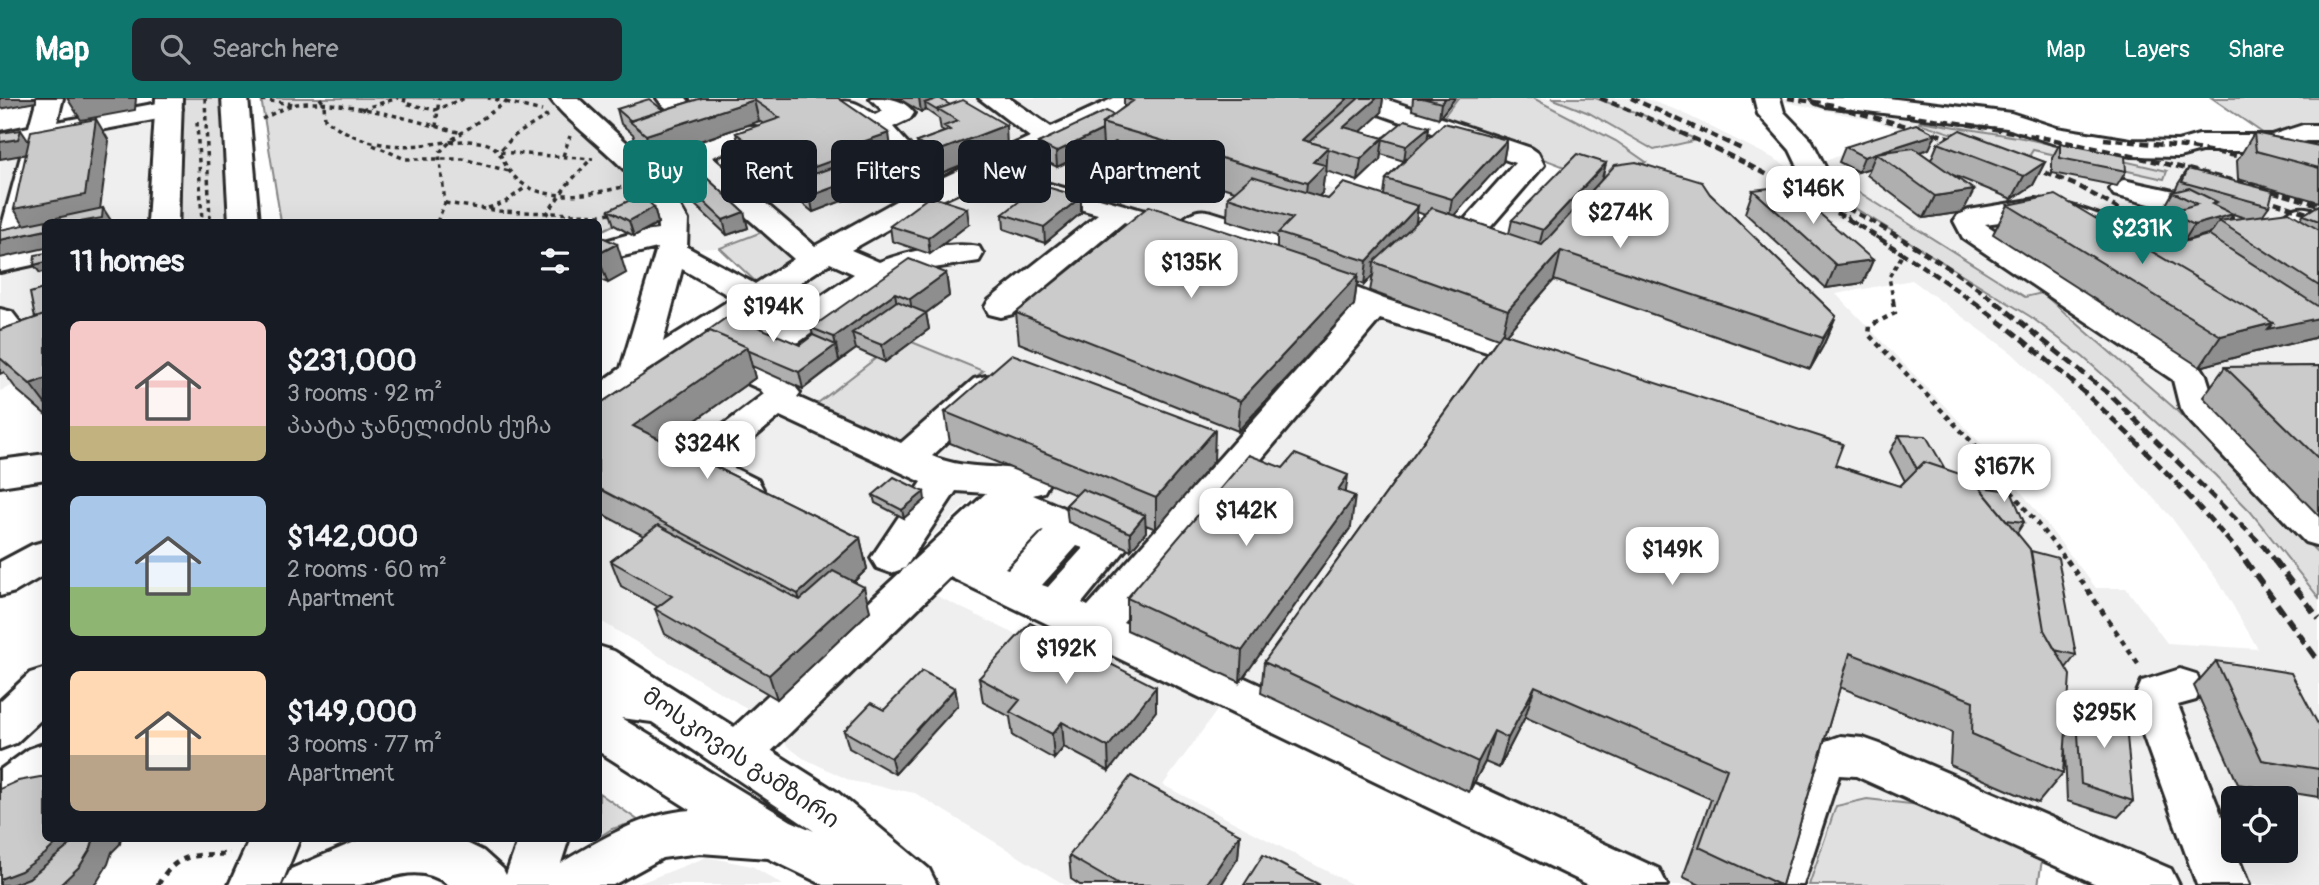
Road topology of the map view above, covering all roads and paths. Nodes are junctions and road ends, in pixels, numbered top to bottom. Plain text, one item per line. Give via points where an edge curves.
1 (50, 98) edge
2 (205, 98) edge
3 (320, 98) edge
4 (398, 98) edge
5 (405, 98) edge
6 (439, 98) edge
7 (465, 98) edge
8 (488, 98) edge
9 (883, 98) edge
10 (992, 98) edge
11 (1135, 98) edge
12 (1357, 98) edge
13 (1767, 98) edge
14 (1825, 98) edge
15 (246, 99) edge
16 (835, 100) edge
17 (506, 102) junction
18 (169, 104) edge
19 (296, 104) junction
20 (324, 104) junction
21 (562, 105) edge
22 (362, 109) junction
23 (438, 110) junction
24 (1395, 111) junction
25 (197, 112) dead end
26 (258, 121) dead end
27 (874, 126) junction
28 (1059, 126) junction
29 (436, 127) junction
30 (41, 133) junction
31 (462, 133) junction
32 (2319, 133) edge
33 (1371, 134) edge
34 (750, 135) edge
35 (889, 140) edge
36 (1034, 140) edge
37 (0, 141) edge
38 (450, 142) junction
39 (372, 144) junction
40 (499, 152) junction
41 (623, 153) edge
42 (563, 156) junction
43 (439, 157) junction
44 (623, 157) edge
45 (591, 159) junction
46 (1812, 169) joint
47 (509, 172) junction
48 (526, 187) junction
49 (2124, 189) dead end
50 (623, 192) edge
51 (1051, 192) edge
52 (559, 195) junction
53 (445, 203) junction
54 (627, 203) edge
55 (664, 203) edge
56 (914, 203) edge
57 (485, 209) junction
58 (1120, 211) junction
59 (551, 213) junction
60 (2301, 215) edge
61 (163, 219) edge
62 (202, 219) edge
63 (210, 219) edge
64 (244, 219) edge
65 (438, 219) edge
66 (544, 219) edge
67 (1476, 225) edge
68 (1186, 232) junction
69 (2244, 237) junction
70 (1278, 242) edge
71 (672, 244) junction
72 (18, 245) edge
73 (602, 252) edge
74 (968, 254) dead end
75 (821, 256) junction
76 (873, 275) junction
77 (755, 297) junction
78 (1373, 306) junction
79 (1001, 307) dead end
80 (0, 319) edge
81 (788, 335) dead end
82 (684, 343) junction
83 (34, 363) edge
84 (1578, 370) edge
85 (636, 373) junction
86 (2189, 375) junction
87 (2228, 375) edge
88 (1014, 378) edge
89 (602, 399) edge
90 (777, 401) junction
91 (1198, 449) edge
92 (905, 460) junction
93 (1236, 464) junction
94 (42, 467) edge
95 (0, 473) edge
96 (945, 477) junction
97 (768, 501) edge
98 (1046, 507) junction
99 (2319, 532) edge
100 (870, 551) dead end
101 (42, 557) edge
102 (979, 572) junction
103 (0, 581) edge
104 (1054, 608) junction
105 (1094, 627) junction
106 (602, 665) edge
107 (42, 690) edge
108 (2169, 690) joint
109 (602, 698) edge
110 (668, 706) junction
111 (602, 729) edge
112 (0, 730) edge
113 (737, 753) junction
114 (42, 766) edge
115 (0, 797) edge
116 (773, 836) junction
117 (343, 842) edge
118 (543, 842) edge
119 (254, 859) edge
120 (158, 885) edge
121 (307, 885) edge
122 (485, 885) edge
123 (528, 885) edge
124 (569, 885) edge
125 (875, 885) edge
126 (911, 885) edge
127 (1641, 885) edge
128 (1777, 885) edge
129 (2153, 885) edge
130 (2223, 885) edge

1 - 30 street
2 - 63 path
3 - 20 path
4 - 22 path
5 - 23 path via 404,103
6 - 23 path
7 - 23 path
8 - 17 path
9 - 27 street via 901,113
10 - 28 street
11 - 28 street
12 - 24 street
13 - 46 street via 1771,114 1802,147
14 - 32 street via 2011,121 2052,135 2131,148 2275,143 2303,133
15 - 19 path
15 - 64 street
16 - 27 street
17 - 21 path
17 - 31 path
18 - 30 street
18 - 61 street
19 - 20 path
19 - 26 path
20 - 22 path
20 - 39 path via 325,119
21 - 40 path via 522,129
21 - 41 street
21 - 42 path via 570,137
22 - 29 path
23 - 29 path
24 - 33 street
24 - 67 street via 1528,159 1530,165
25 - 62 path
27 - 35 street
28 - 36 street
29 - 31 path
30 - 37 street
30 - 72 street
31 - 38 path
34 - 75 street via 694,155
38 - 39 path
38 - 40 path via 487,143
38 - 43 path
39 - 43 path via 388,156 404,160
40 - 42 path
40 - 47 path
42 - 45 path
43 - 47 path via 477,160
43 - 53 path
44 - 45 path
45 - 52 path
46 - 108 path via 1850,220 1903,254 1889,277 1895,313 1870,327 1869,335 1971,441
47 - 48 path
48 - 52 path
48 - 57 path via 504,203
49 - 69 street via 2199,208
50 - 52 path
51 - 58 street
52 - 59 path
53 - 57 path
53 - 65 path
54 - 59 path via 601,215
55 - 71 street via 673,220
56 - 75 street
57 - 59 path
58 - 68 street
58 - 79 street
59 - 66 path
60 - 69 street via 2288,229
68 - 70 street via 1202,218
68 - 78 street
69 - 86 street via 2174,244 2147,241 2053,209 1969,208 1974,232
71 - 73 street via 630,243
71 - 77 street
71 - 85 street
74 - 76 street via 908,262
75 - 76 street via 871,270
75 - 77 street
76 - 81 street
77 - 82 street
78 - 84 street
78 - 93 street
80 - 83 street
82 - 85 street
82 - 90 street via 772,381 782,393
85 - 89 street
86 - 87 street
86 - 99 street via 2198,408
88 - 92 street via 1006,377 985,388
90 - 92 street
90 - 97 street via 704,463 707,470
91 - 93 street
92 - 96 street
93 - 105 street
94 - 95 street
96 - 98 street
96 - 100 street
98 - 102 street
98 - 102 street via 1004,498
98 - 104 street via 1110,544
101 - 103 street
102 - 104 street
102 - 113 street
104 - 105 street
105 - 127 street
106 - 110 street, მოსკოვის გამზირი
107 - 112 street
108 - 130 street via 2155,704
109 - 110 street
110 - 113 street, მოსკოვის გამზირი
111 - 116 street, მოსკოვის გამზირი
113 - 126 street, მოსკოვის გამზირი via 820,807
114 - 115 street
116 - 124 street via 678,833 620,855
116 - 125 street, მოსკოვის გამზირი
117 - 121 street
118 - 123 street
119 - 120 path via 184,856 163,873
121 - 122 street via 346,866 404,851 454,858
128 - 129 street via 1820,763 1833,755 1863,758

